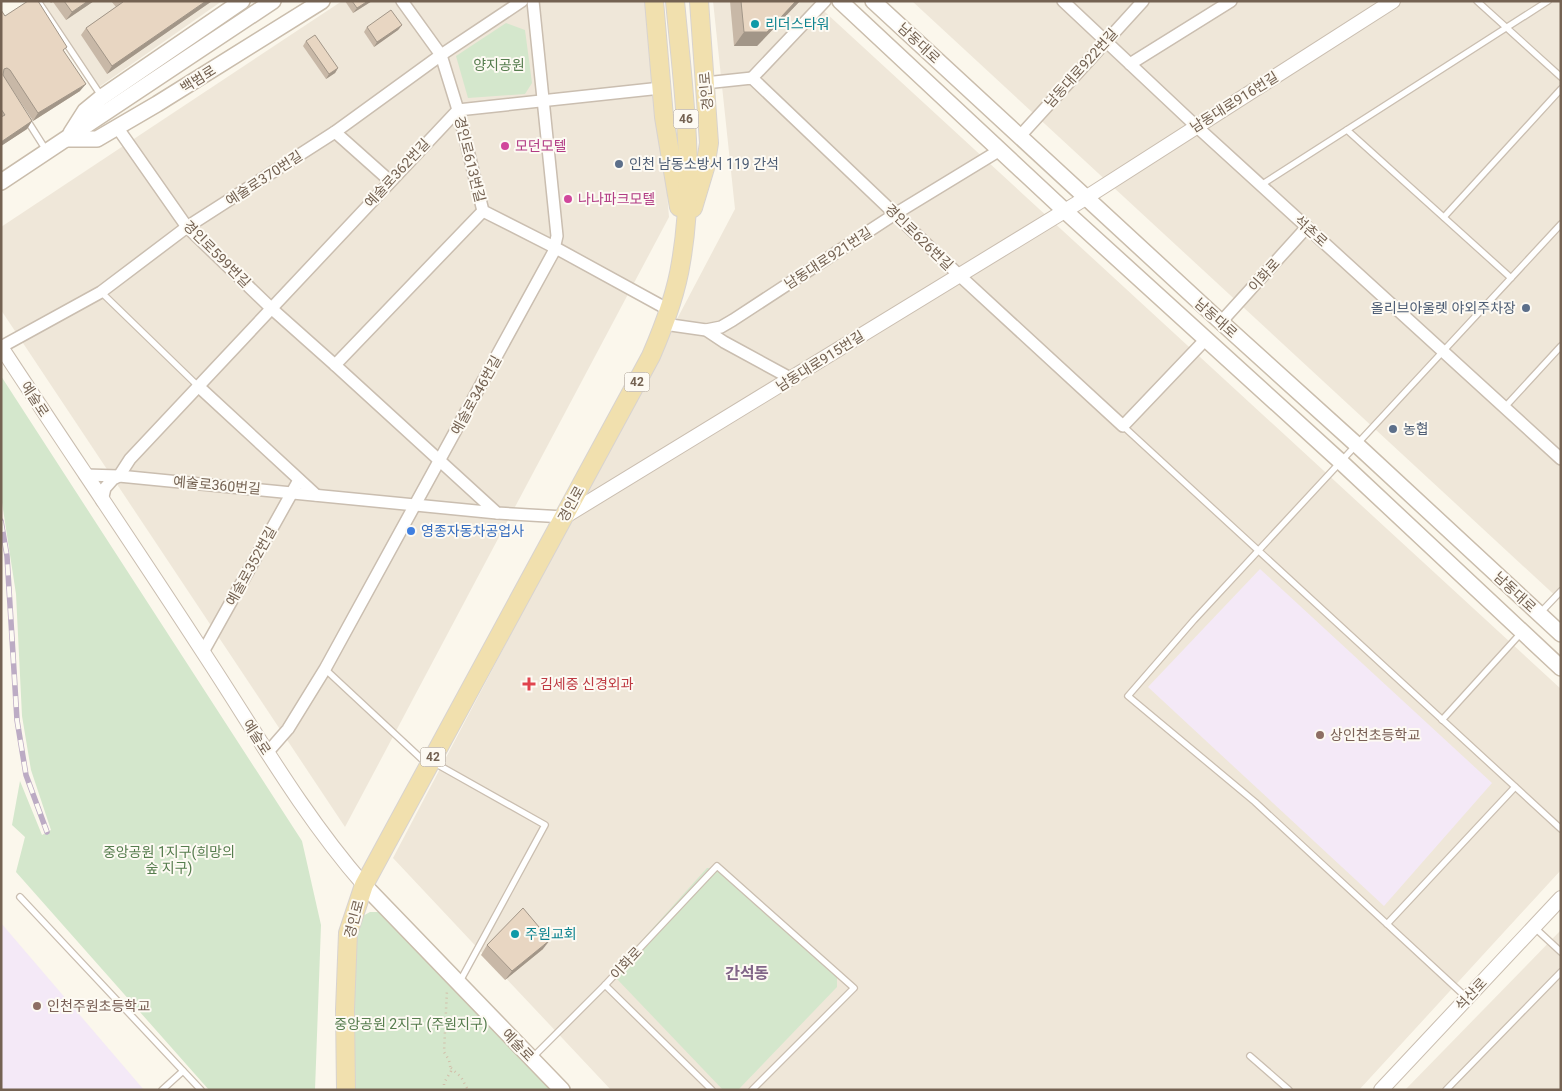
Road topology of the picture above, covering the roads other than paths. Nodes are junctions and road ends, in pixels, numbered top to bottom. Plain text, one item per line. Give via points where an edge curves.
1 (38, 1) edge
2 (242, 1) edge
3 (273, 1) edge
4 (322, 1) edge
5 (402, 1) edge
6 (522, 1) edge
7 (533, 1) edge
8 (654, 1) edge
9 (675, 1) edge
10 (699, 1) edge
11 (825, 1) edge
12 (840, 1) edge
13 (873, 1) edge
14 (1063, 1) edge
15 (1143, 1) edge
16 (1231, 1) edge
17 (1393, 1) edge
18 (1477, 1) edge
19 (1548, 1) edge
20 (1506, 28) junction
21 (1106, 41) junction
22 (441, 55) junction
23 (1130, 64) junction
24 (1561, 77) edge
25 (752, 78) junction
26 (705, 83) junction
27 (661, 88) junction
28 (1561, 89) edge
29 (102, 97) junction
30 (543, 102) junction
31 (458, 110) junction
32 (22, 112) edge
33 (1196, 126) junction
34 (117, 127) junction
35 (1347, 130) junction
36 (335, 132) junction
37 (1020, 136) junction
38 (67, 139) junction
39 (1000, 150) junction
40 (47, 152) junction
41 (390, 181) junction
42 (1, 182) edge
43 (1261, 185) junction
44 (1075, 204) junction
45 (483, 211) junction
46 (895, 214) junction
47 (1444, 217) junction
48 (1561, 224) edge
49 (187, 227) junction
50 (1307, 227) junction
51 (685, 237) junction
52 (554, 247) junction
53 (960, 276) junction
54 (1512, 278) junction
55 (101, 292) junction
56 (270, 308) junction
57 (667, 317) junction
58 (1221, 322) junction
59 (706, 330) junction
60 (1206, 339) junction
61 (1561, 346) edge
62 (1, 347) edge
63 (1443, 352) junction
64 (335, 365) junction
65 (792, 379) junction
66 (198, 386) junction
67 (1504, 408) junction
68 (1123, 426) junction
69 (1349, 454) junction
70 (1561, 459) edge
71 (439, 461) junction
72 (85, 475) junction
73 (119, 476) junction
74 (300, 480) junction
75 (293, 492) junction
76 (316, 495) junction
77 (102, 501) junction
78 (416, 504) junction
79 (497, 512) junction
80 (564, 517) junction
81 (1258, 550) junction
82 (1561, 591) edge
83 (1539, 614) junction
84 (1522, 632) junction
85 (1561, 634) edge
86 (203, 652) junction
87 (324, 668) junction
88 (1561, 668) edge
89 (1442, 720) junction
90 (267, 753) junction
91 (430, 763) junction
92 (1515, 787) junction
93 (1561, 829) edge
94 (364, 885) junction
95 (20, 897) dead end
96 (1561, 898) edge
97 (1387, 924) junction
98 (1534, 927) junction
99 (1561, 952) edge
100 (1561, 972) edge
101 (459, 983) junction
102 (605, 985) junction
103 (1467, 998) junction
104 (1250, 1056) dead end
105 (531, 1058) junction
106 (183, 1071) junction
107 (162, 1090) edge
108 (201, 1090) edge
109 (346, 1090) edge
110 (562, 1090) edge
111 (712, 1090) edge
112 (752, 1090) edge
113 (1289, 1090) edge
114 (1381, 1090) edge
115 (1446, 1090) edge

1 - 29 lane
2 - 29 main road, 백범로
3 - 38 main road, 백범로
4 - 34 main road, 백범로
5 - 22 street, 경인로613번길
6 - 22 street, 예술로370번길
7 - 30 street, 예술로346번길
8 - 27 main road, 경인로 / 42
9 - 51 main road, 경인로 / 46 via 686,117
10 - 26 main road, 경인로 / 42
11 - 25 street
12 - 39 main road
13 - 37 main road, 남동대로
14 - 21 street, 석촌로
15 - 21 street, 남동대로922번길
16 - 23 street
17 - 33 street, 남동대로916번길
18 - 20 lane
19 - 20 lane
20 - 24 lane
20 - 35 lane
21 - 23 street, 석촌로
21 - 37 street, 남동대로922번길
22 - 31 street, 경인로613번길
22 - 36 street, 예술로370번길
23 - 33 street, 석촌로
25 - 26 street
25 - 46 street, 경인로626번길
26 - 51 main road, 경인로 / 42 via 709,143
27 - 30 street
27 - 51 main road, 경인로 / 42
28 - 47 lane
29 - 38 main road, 백범로 via 85,111
30 - 31 street
30 - 52 street, 예술로346번길 via 557,236
31 - 41 street, 예술로362번길
31 - 45 street, 경인로613번길
32 - 40 lane
33 - 43 street, 석촌로
33 - 44 street, 남동대로916번길
34 - 38 main road, 백범로 via 97,139
34 - 49 street, 경인로599번길
35 - 43 lane
35 - 47 lane
36 - 41 street
36 - 49 street, 예술로370번길
37 - 44 main road, 남동대로
38 - 40 main road, 백범로
39 - 44 main road
39 - 46 street, 남동대로921번길
40 - 42 main road, 백범로
41 - 56 street, 예술로362번길
43 - 50 street, 석촌로
44 - 53 street, 남동대로915번길
44 - 58 main road, 남동대로
44 - 60 main road
45 - 52 street, 경인로613번길
45 - 64 street
46 - 53 street, 경인로626번길
46 - 59 street, 남동대로921번길 via 721,328
47 - 54 lane
48 - 54 lane
49 - 55 street, 예술로370번길
49 - 56 street, 경인로599번길
50 - 58 street, 이화로
50 - 63 street, 석촌로
51 - 57 main road, 경인로 / 42
52 - 57 street, 경인로613번길
52 - 71 street, 예술로346번길
53 - 65 street, 남동대로915번길
53 - 68 street, 경인로626번길
54 - 63 lane
55 - 62 street, 예술로370번길
55 - 66 lane
56 - 64 street, 경인로599번길
56 - 66 street, 예술로362번길
57 - 59 street
57 - 80 main road, 경인로 / 42 via 651,356
58 - 69 main road, 남동대로
59 - 65 street
60 - 68 street
60 - 69 main road
61 - 67 lane
62 - 72 street, 예술로
63 - 67 street, 석촌로
63 - 69 lane
64 - 71 street, 경인로599번길
65 - 80 street, 남동대로915번길
66 - 73 street, 예술로362번길 via 130,459
66 - 74 street
67 - 70 street, 석촌로
68 - 81 lane
69 - 81 lane
69 - 83 main road, 남동대로
69 - 84 main road
71 - 78 street, 예술로346번길
71 - 79 street, 경인로599번길
72 - 73 street, 예술로360번길
72 - 77 street, 예술로
73 - 75 street, 예술로360번길
73 - 77 street, 예술로362번길 via 105,488
74 - 75 street, 예술로352번길
74 - 76 street
75 - 76 street, 예술로360번길
75 - 86 street, 예술로352번길
76 - 78 street, 예술로360번길
77 - 86 street, 예술로
78 - 79 street, 예술로360번길
78 - 87 street, 예술로346번길
79 - 80 street
80 - 91 main road, 경인로 / 42
81 - 89 lane
81 - 97 lane via 1128,696 1255,802
82 - 83 lane
83 - 85 main road, 남동대로
84 - 88 main road
84 - 89 lane, 남동대로
86 - 90 street, 예술로
87 - 90 street, 예술로346번길 via 288,729
87 - 91 lane
89 - 92 lane
90 - 94 street, 예술로 via 335,852
91 - 94 main road, 경인로 / 42
91 - 101 lane via 545,825
92 - 93 lane
92 - 97 lane
94 - 101 main road, 예술로
94 - 109 main road, 경인로 / 42 via 348,933
95 - 106 lane
96 - 98 street, 석산로
97 - 103 lane
98 - 99 lane
98 - 103 street, 석산로
100 - 115 lane
101 - 105 main road, 예술로
102 - 105 lane, 이화로
102 - 111 lane
102 - 112 lane, 이화로 via 717,866 854,988
103 - 114 street, 석산로
104 - 113 lane
105 - 110 main road, 예술로
106 - 107 lane
106 - 108 lane

